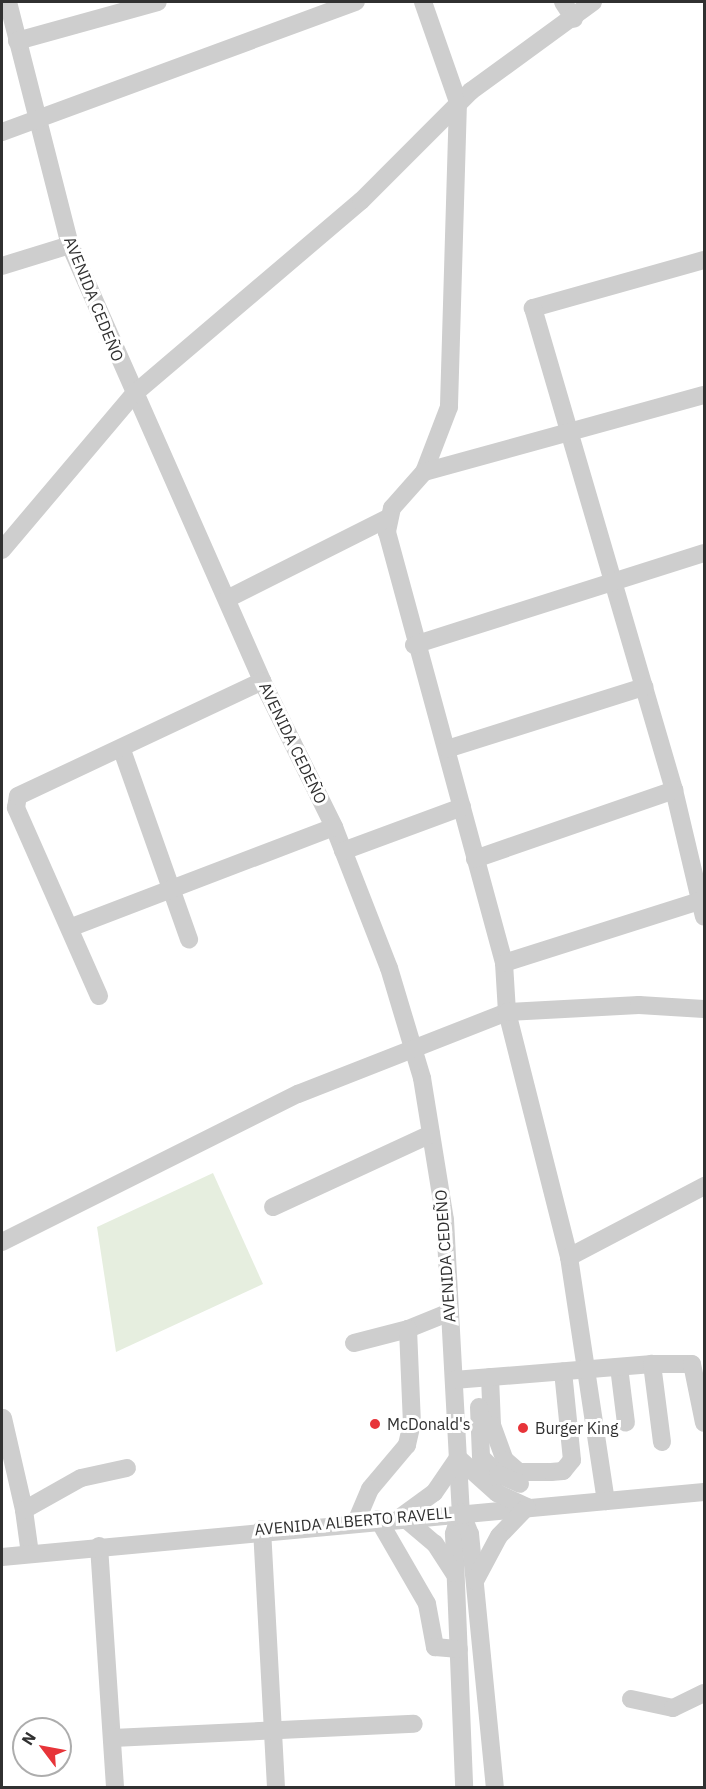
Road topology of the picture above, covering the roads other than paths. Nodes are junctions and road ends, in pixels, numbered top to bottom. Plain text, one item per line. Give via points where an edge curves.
1 (8, 2) edge
2 (158, 2) edge
3 (356, 2) edge
4 (423, 2) edge
5 (563, 2) edge
6 (593, 2) edge
7 (574, 19) junction
8 (17, 41) junction
9 (458, 102) junction
10 (36, 122) junction
11 (2, 132) edge
12 (70, 245) junction
13 (705, 260) edge
14 (2, 266) edge
15 (134, 394) junction
16 (705, 395) edge
17 (567, 434) junction
18 (424, 472) junction
19 (388, 518) junction
20 (5, 542) edge
21 (705, 553) edge
22 (612, 578) junction
23 (227, 600) junction
24 (414, 645) junction
25 (262, 681) junction
26 (644, 687) junction
27 (447, 748) junction
28 (122, 750) junction
29 (674, 790) junction
30 (462, 807) junction
31 (334, 827) junction
32 (343, 851) junction
33 (476, 859) junction
34 (167, 887) junction
35 (702, 909) edge
36 (72, 927) junction
37 (189, 939) dead end
38 (504, 963) junction
39 (99, 996) dead end
40 (705, 1009) edge
41 (507, 1012) junction
42 (414, 1049) junction
43 (431, 1134) junction
44 (705, 1186) edge
45 (273, 1207) dead end
46 (2, 1242) edge
47 (569, 1257) junction
48 (450, 1312) junction
49 (408, 1329) junction
50 (354, 1343) dead end
51 (652, 1364) junction
52 (619, 1367) junction
53 (589, 1369) junction
54 (562, 1371) junction
55 (484, 1378) junction
56 (454, 1380) junction
57 (701, 1380) edge
58 (3, 1418) dead end
59 (626, 1423) dead end
60 (705, 1423) edge
61 (662, 1442) dead end
62 (458, 1458) junction
63 (127, 1468) dead end
64 (520, 1484) dead end
65 (705, 1492) edge
66 (606, 1500) junction
67 (527, 1507) junction
68 (24, 1510) junction
69 (461, 1512) junction
70 (402, 1516) junction
71 (378, 1519) junction
72 (357, 1520) junction
73 (262, 1529) junction
74 (99, 1546) junction
75 (30, 1554) junction
76 (2, 1557) edge
77 (456, 1576) junction
78 (475, 1581) junction
79 (459, 1649) junction
80 (705, 1693) edge
81 (630, 1699) dead end
82 (414, 1724) dead end
83 (273, 1730) junction
84 (113, 1738) junction
85 (115, 1788) edge
86 (276, 1788) edge
87 (464, 1788) edge
88 (495, 1788) edge

1 - 8 street, AVENIDA CEDEÑO
2 - 8 street
3 - 10 street
4 - 9 street
5 - 7 street
6 - 7 street
7 - 9 street
8 - 10 street, AVENIDA CEDEÑO
9 - 15 street via 361,201
9 - 18 street via 449,407
10 - 11 street
10 - 12 street, AVENIDA CEDEÑO
12 - 14 street
12 - 15 street, AVENIDA CEDEÑO
13 - 17 street via 533,308
15 - 20 street
15 - 23 street, AVENIDA CEDEÑO
16 - 17 street
17 - 18 street
17 - 22 street
18 - 19 street
19 - 23 street
19 - 24 street
21 - 22 street
22 - 24 street
22 - 26 street
23 - 25 street, AVENIDA CEDEÑO
24 - 27 street
25 - 28 street
25 - 31 street, AVENIDA CEDEÑO
26 - 27 street
26 - 29 street
27 - 30 street
28 - 34 street
28 - 36 street via 15,801
29 - 33 street
29 - 35 street
30 - 32 street
30 - 33 street
31 - 32 street, AVENIDA CEDEÑO
31 - 34 street
32 - 42 street, AVENIDA CEDEÑO
33 - 38 street
34 - 36 street
34 - 37 street
35 - 38 street
36 - 39 street
38 - 41 street
40 - 41 street via 639,1005
41 - 42 street
41 - 47 street
42 - 43 street, AVENIDA CEDEÑO
42 - 46 street via 298,1094
43 - 45 street
43 - 48 street, AVENIDA CEDEÑO via 445,1220
44 - 47 street
47 - 53 street
48 - 49 street
48 - 56 street, AVENIDA CEDEÑO
49 - 50 street
49 - 72 street via 411,1438 370,1490
51 - 52 street
51 - 57 street via 692,1364
51 - 61 street
52 - 53 street
52 - 59 street
53 - 54 street
53 - 66 street
54 - 55 street
54 - 55 street via 572,1461 563,1471 519,1472 505,1460 492,1425
55 - 56 street
55 - 64 street via 481,1457 498,1474
56 - 62 street, AVENIDA CEDEÑO
57 - 60 street
58 - 68 street
62 - 67 street via 496,1493
62 - 69 street, AVENIDA CEDEÑO
62 - 70 street via 434,1492
63 - 68 street via 81,1478
65 - 66 street, AVENIDA ALBERTO RAVELL
66 - 67 street, AVENIDA ALBERTO RAVELL
67 - 69 street, AVENIDA ALBERTO RAVELL
67 - 78 street via 499,1536
68 - 75 street
69 - 70 street, AVENIDA ALBERTO RAVELL
69 - 77 street via 454,1534
69 - 78 street via 470,1534
70 - 71 street, AVENIDA ALBERTO RAVELL
70 - 77 street via 435,1544
71 - 72 street, AVENIDA ALBERTO RAVELL
71 - 79 street via 427,1604 435,1647
72 - 73 street, AVENIDA ALBERTO RAVELL
73 - 74 street, AVENIDA ALBERTO RAVELL
73 - 83 street
74 - 75 street, AVENIDA ALBERTO RAVELL
74 - 84 street
75 - 76 street, AVENIDA ALBERTO RAVELL
77 - 79 street
78 - 88 street
79 - 87 street
80 - 81 street via 673,1708
82 - 83 street
83 - 84 street
83 - 86 street
84 - 85 street

